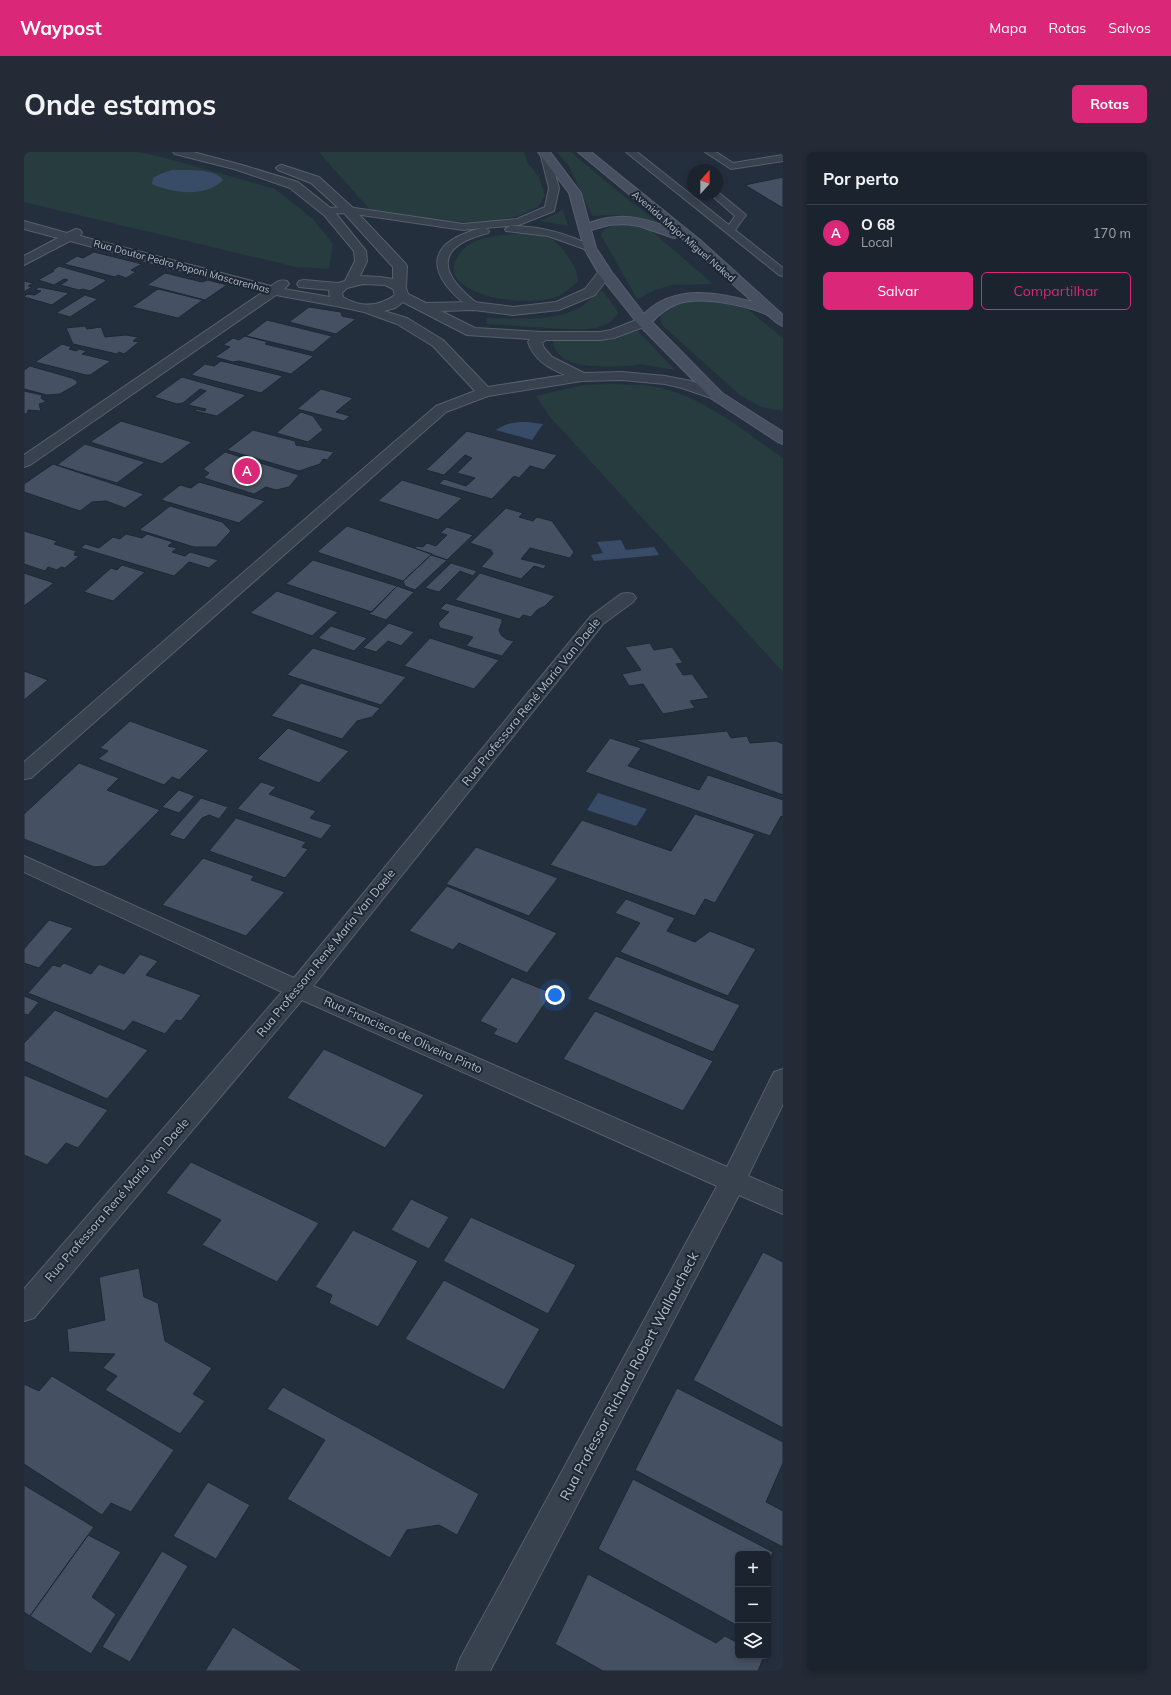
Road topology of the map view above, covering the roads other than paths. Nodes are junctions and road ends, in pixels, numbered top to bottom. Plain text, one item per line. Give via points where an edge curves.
1 (178, 152) edge
2 (226, 152) edge
3 (544, 152) edge
4 (584, 152) edge
5 (631, 152) edge
6 (710, 152) edge
7 (241, 156) dead end
8 (783, 158) edge
9 (271, 164) dead end
10 (674, 187) junction
11 (687, 189) edge
12 (722, 200) edge
13 (348, 210) junction
14 (326, 211) junction
15 (24, 213) edge
16 (24, 225) edge
17 (584, 228) junction
18 (730, 230) junction
19 (466, 231) junction
20 (70, 236) junction
21 (696, 243) junction
22 (590, 248) junction
23 (762, 255) junction
24 (24, 261) edge
25 (783, 262) edge
26 (230, 267) dead end
27 (605, 273) junction
28 (783, 273) edge
29 (345, 284) junction
30 (279, 286) junction
31 (401, 292) junction
32 (342, 303) junction
33 (474, 306) junction
34 (422, 307) junction
35 (364, 309) junction
36 (770, 311) junction
37 (644, 322) junction
38 (783, 322) edge
39 (542, 336) junction
40 (582, 377) junction
41 (485, 392) junction
42 (717, 396) junction
43 (783, 422) edge
44 (783, 439) edge
45 (24, 462) edge
46 (627, 598) dead end
47 (24, 773) edge
48 (24, 863) edge
49 (298, 989) junction
50 (783, 1078) edge
51 (733, 1181) junction
52 (783, 1203) edge
53 (24, 1309) edge
54 (472, 1671) edge

1 - 14 street via 294,185
2 - 7 street
3 - 17 main road via 575,194
3 - 19 lane via 554,188 550,209 519,222
4 - 21 main road, Avenida Major Miguel Naked
5 - 10 lane
6 - 8 lane via 731,166
9 - 13 street via 315,180
10 - 11 lane
10 - 18 lane
12 - 18 lane via 741,214
13 - 14 lane
13 - 19 lane
13 - 31 street via 400,266
14 - 29 street via 360,251 361,262
15 - 20 street, Rua Doutor Pedro Poponi Mascarenhas via 84,228
16 - 20 street, Rua Doutor Pedro Poponi Mascarenhas
17 - 21 main road via 607,221 639,222
17 - 22 main road
18 - 23 lane
19 - 22 lane via 539,230 563,236
19 - 33 lane via 442,257 443,273 457,294
20 - 24 street
20 - 30 street, Rua Doutor Pedro Poponi Mascarenhas
21 - 36 main road, Avenida Major Miguel Naked
22 - 27 main road
23 - 25 lane
23 - 28 lane
26 - 30 street, Rua Doutor Pedro Poponi Mascarenhas
27 - 33 street via 590,292 558,306 513,311
27 - 37 main road
29 - 30 street
29 - 31 street via 379,280 394,284
29 - 32 street via 334,295
30 - 32 street, Rua Doutor Pedro Poponi Mascarenhas
30 - 45 street
31 - 34 street
31 - 35 street via 399,301 389,306
32 - 35 street, Rua Doutor Pedro Poponi Mascarenhas
33 - 34 street
34 - 39 street via 472,332
35 - 41 street, Rua Doutor Pedro Poponi Mascarenhas via 402,320 438,343
36 - 37 main road via 731,300 708,297 679,298 659,308
36 - 38 main road, Avenida Major Miguel Naked
37 - 39 street via 614,334 600,336
37 - 42 main road
39 - 40 street via 535,342 536,348 561,369
40 - 41 street
40 - 42 street via 622,376 664,380 686,384
41 - 47 street via 442,409
42 - 43 main road
42 - 44 main road
46 - 49 street, Rua Professora René Maria Van Daele via 597,620
48 - 49 street, Rua Francisco de Oliveira Pinto
49 - 51 street, Rua Francisco de Oliveira Pinto
49 - 53 street, Rua Professora René Maria Van Daele
50 - 51 street, Rua Professor Richard Robert Wallaucheck
51 - 52 street, Rua Francisco de Oliveira Pinto
51 - 54 street, Rua Professor Richard Robert Wallaucheck

